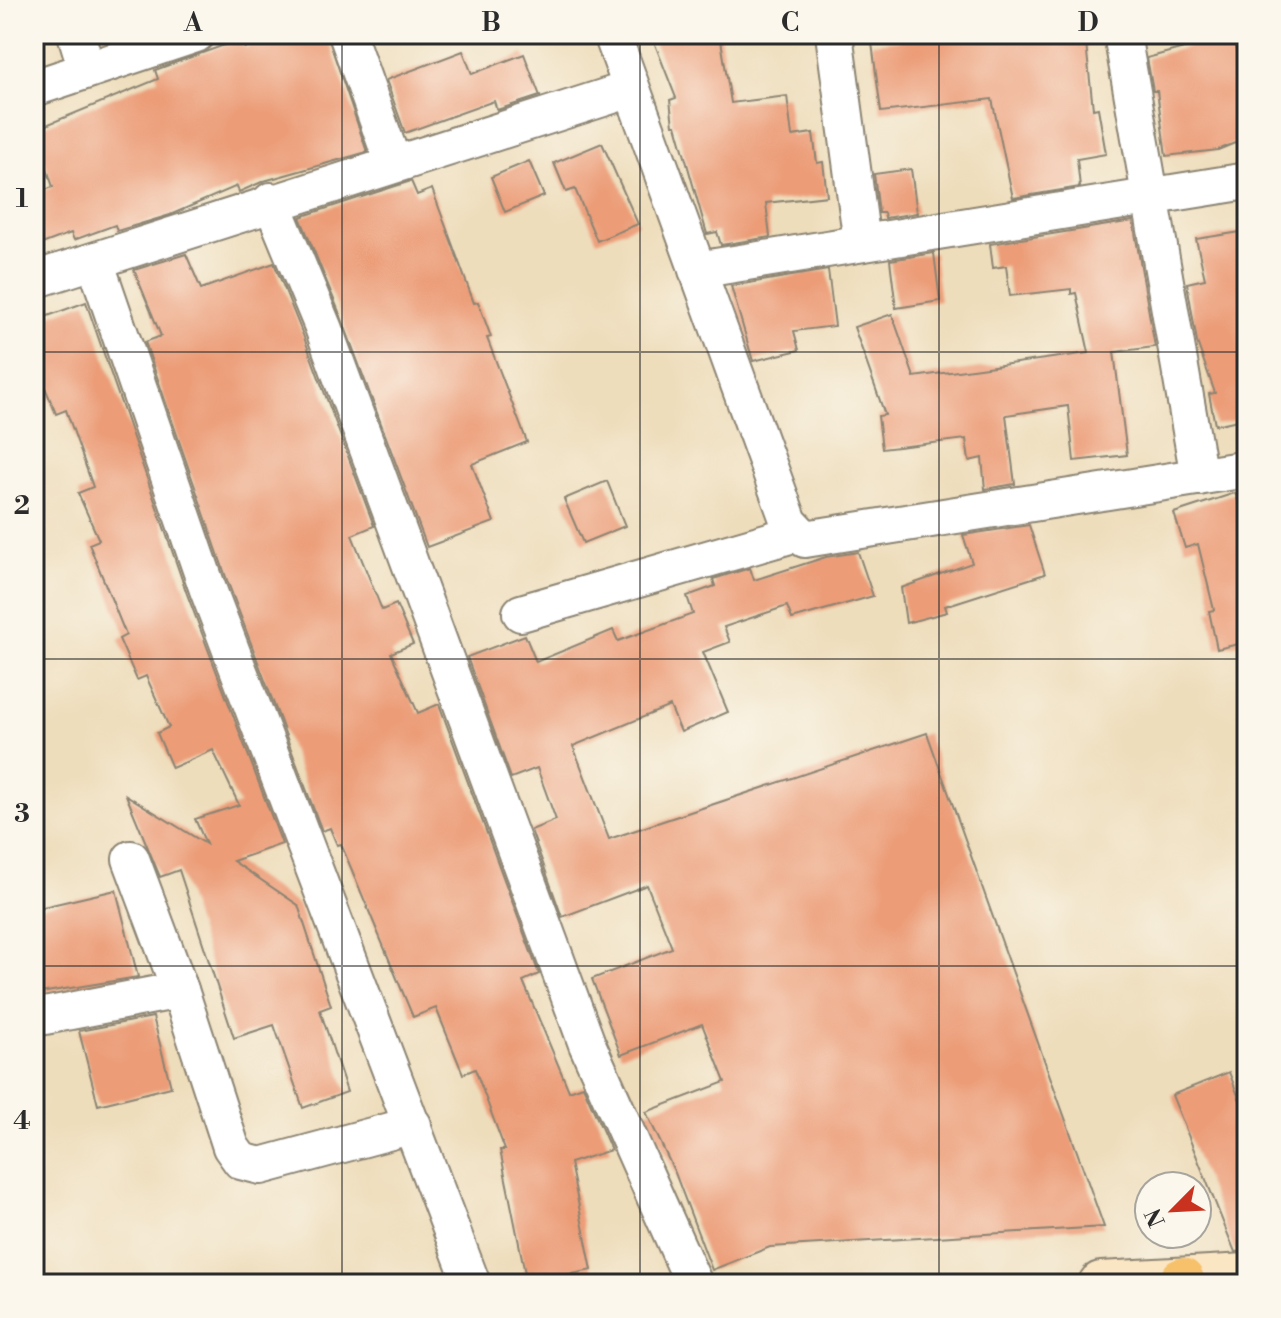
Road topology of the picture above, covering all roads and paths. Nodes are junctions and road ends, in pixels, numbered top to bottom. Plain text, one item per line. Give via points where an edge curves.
1 (76, 34) edge
2 (196, 34) edge
3 (347, 34) edge
4 (612, 34) edge
5 (834, 34) edge
6 (1122, 34) edge
7 (87, 70) junction
8 (34, 88) edge
9 (631, 89) junction
10 (393, 163) junction
11 (1247, 181) edge
12 (1150, 195) junction
13 (271, 201) junction
14 (862, 243) junction
15 (95, 261) junction
16 (697, 270) junction
17 (34, 280) edge
18 (1247, 469) edge
19 (1199, 477) junction
20 (797, 533) junction
21 (521, 613) dead end
22 (131, 859) dead end
23 (180, 990) junction
24 (34, 1018) edge
25 (413, 1125) junction
26 (1247, 1276) edge
27 (1182, 1282) edge
28 (472, 1284) edge
29 (694, 1284) edge
30 (1101, 1284) edge

1 - 7 street
2 - 7 street
3 - 10 street
4 - 9 street
5 - 14 street
6 - 12 street
7 - 8 street
9 - 10 street
9 - 16 street
10 - 13 street
11 - 12 street
12 - 14 street
12 - 19 street
13 - 15 street
13 - 29 street via 323,327 587,1044
14 - 16 street
15 - 17 street
15 - 25 street via 207,587
16 - 20 street
18 - 19 street
19 - 20 street via 818,540
20 - 21 street
22 - 23 street
23 - 24 street
23 - 25 street via 231,1147 241,1161 261,1166
25 - 28 street
26 - 27 street
27 - 30 street

